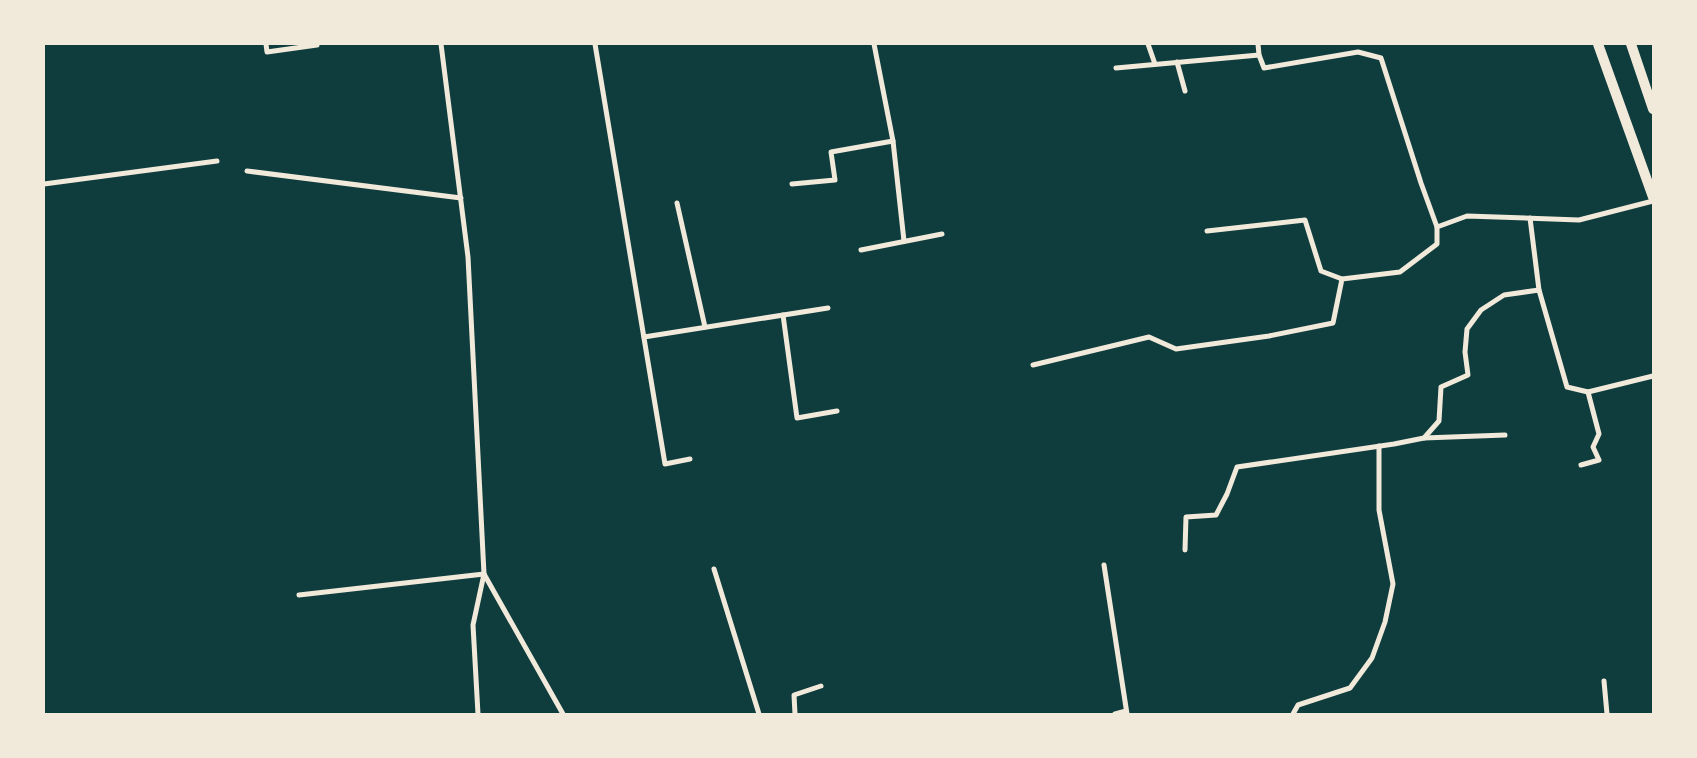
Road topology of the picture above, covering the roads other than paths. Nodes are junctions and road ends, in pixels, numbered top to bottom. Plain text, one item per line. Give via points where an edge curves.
1 (266, 44) edge
2 (441, 44) edge
3 (595, 44) edge
4 (874, 44) edge
5 (1148, 44) edge
6 (1258, 44) edge
7 (1598, 44) edge
8 (1631, 44) edge
9 (317, 45) edge
10 (1260, 55) junction
11 (1177, 62) junction
12 (1155, 64) junction
13 (1116, 68) dead end
14 (1186, 91) dead end
15 (1653, 109) edge
16 (893, 141) junction
17 (217, 161) dead end
18 (247, 171) dead end
19 (44, 184) edge
20 (792, 184) dead end
21 (460, 198) junction
22 (1653, 199) edge
23 (677, 203) dead end
24 (1530, 218) junction
25 (1437, 227) junction
26 (1207, 231) dead end
27 (942, 234) dead end
28 (904, 241) junction
29 (862, 250) dead end
30 (1342, 279) junction
31 (1539, 290) junction
32 (828, 308) dead end
33 (784, 315) junction
34 (704, 327) junction
35 (644, 337) junction
36 (1032, 365) dead end
37 (1653, 376) edge
38 (1588, 392) junction
39 (837, 410) dead end
40 (1505, 435) dead end
41 (1424, 438) junction
42 (1379, 446) junction
43 (690, 459) dead end
44 (1581, 465) dead end
45 (1185, 550) dead end
46 (1104, 565) dead end
47 (714, 569) dead end
48 (484, 574) junction
49 (299, 594) dead end
50 (1604, 681) dead end
51 (821, 686) dead end
52 (1127, 713) edge
53 (478, 714) edge
54 (563, 714) edge
55 (760, 714) edge
56 (795, 714) edge
57 (1115, 714) edge
58 (1293, 714) edge
59 (1607, 714) edge

1 - 9 street via 267,52
2 - 21 street
3 - 35 street
4 - 16 street
5 - 12 street
6 - 10 street
7 - 22 main road
8 - 15 main road
10 - 11 street
10 - 25 street via 1264,68 1358,52 1380,58
11 - 12 street
11 - 14 street
12 - 13 street
16 - 20 street via 831,152 835,180
16 - 28 street
17 - 19 street
18 - 21 street
21 - 48 street via 468,257
22 - 24 street via 1580,220
23 - 34 street
24 - 25 street via 1468,216
24 - 31 street
25 - 30 street via 1437,244 1400,272
26 - 30 street via 1305,220 1321,271
27 - 28 street
28 - 29 street
30 - 36 street via 1333,323 1176,349 1150,337
31 - 38 street via 1567,387
31 - 41 street via 1504,296 1481,310 1467,329 1468,376 1441,387 1439,422
32 - 33 street
33 - 34 street
33 - 39 street via 797,418
34 - 35 street
35 - 43 street via 665,464
37 - 38 street
38 - 44 street via 1599,434 1593,447 1599,460
40 - 41 street
41 - 42 street
42 - 45 street via 1237,467 1216,514 1186,517
42 - 58 street via 1379,510 1393,584 1385,622 1372,658 1350,688 1298,705
46 - 52 street
47 - 55 street
48 - 49 street
48 - 53 street via 473,625
48 - 54 street
50 - 59 street
51 - 56 street via 794,695
52 - 57 street

